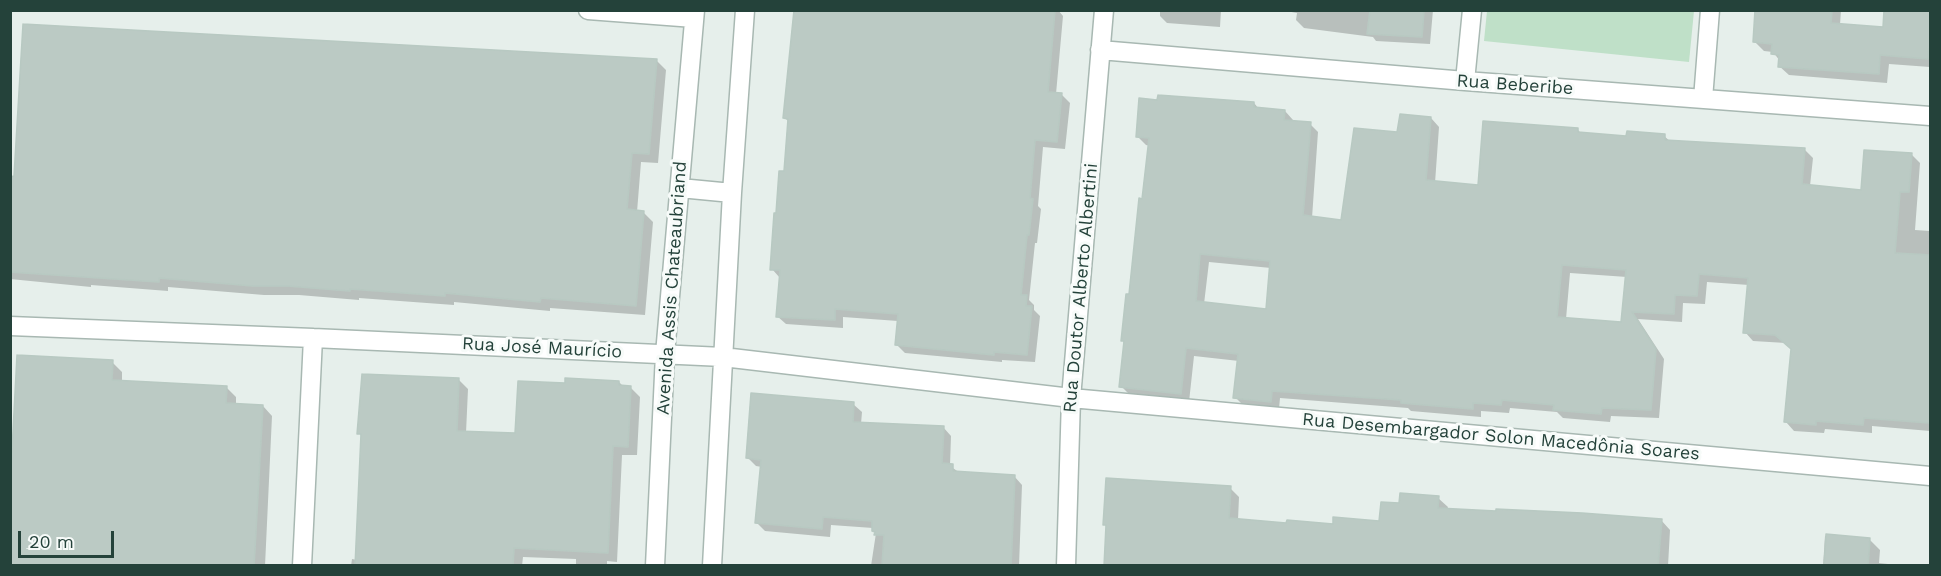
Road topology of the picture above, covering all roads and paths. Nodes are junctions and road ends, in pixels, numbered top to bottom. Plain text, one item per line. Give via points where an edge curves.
1 (588, 10) edge
2 (745, 10) edge
3 (1104, 10) edge
4 (1472, 10) edge
5 (1710, 10) edge
6 (694, 14) edge
7 (1100, 50) junction
8 (1465, 81) junction
9 (1703, 99) junction
10 (1930, 116) edge
11 (680, 188) junction
12 (732, 193) junction
13 (10, 326) edge
14 (313, 338) junction
15 (665, 354) junction
16 (723, 357) junction
17 (1071, 398) junction
18 (1930, 476) edge
19 (302, 566) edge
20 (655, 566) edge
21 (712, 566) edge
22 (1066, 566) edge

1 - 6 street
2 - 12 street
3 - 7 street, Rua Doutor Alberto Albertini
4 - 8 street
5 - 9 street
6 - 11 street, Avenida Assis Chateaubriand
7 - 8 street, Rua Beberibe
7 - 17 street, Rua Doutor Alberto Albertini
8 - 9 street, Rua Beberibe
9 - 10 street, Rua Beberibe
11 - 12 street
11 - 15 street, Avenida Assis Chateaubriand
12 - 16 street
13 - 14 street, Rua José Maurício
14 - 15 street, Rua José Maurício
14 - 19 street
15 - 16 street, Rua José Maurício
15 - 20 street, Avenida Assis Chateaubriand
16 - 17 street, Rua José Maurício
16 - 21 street
17 - 18 street, Rua Desembargador Solon Macedônia Soares
17 - 22 street, Rua Doutor Alberto Albertini

